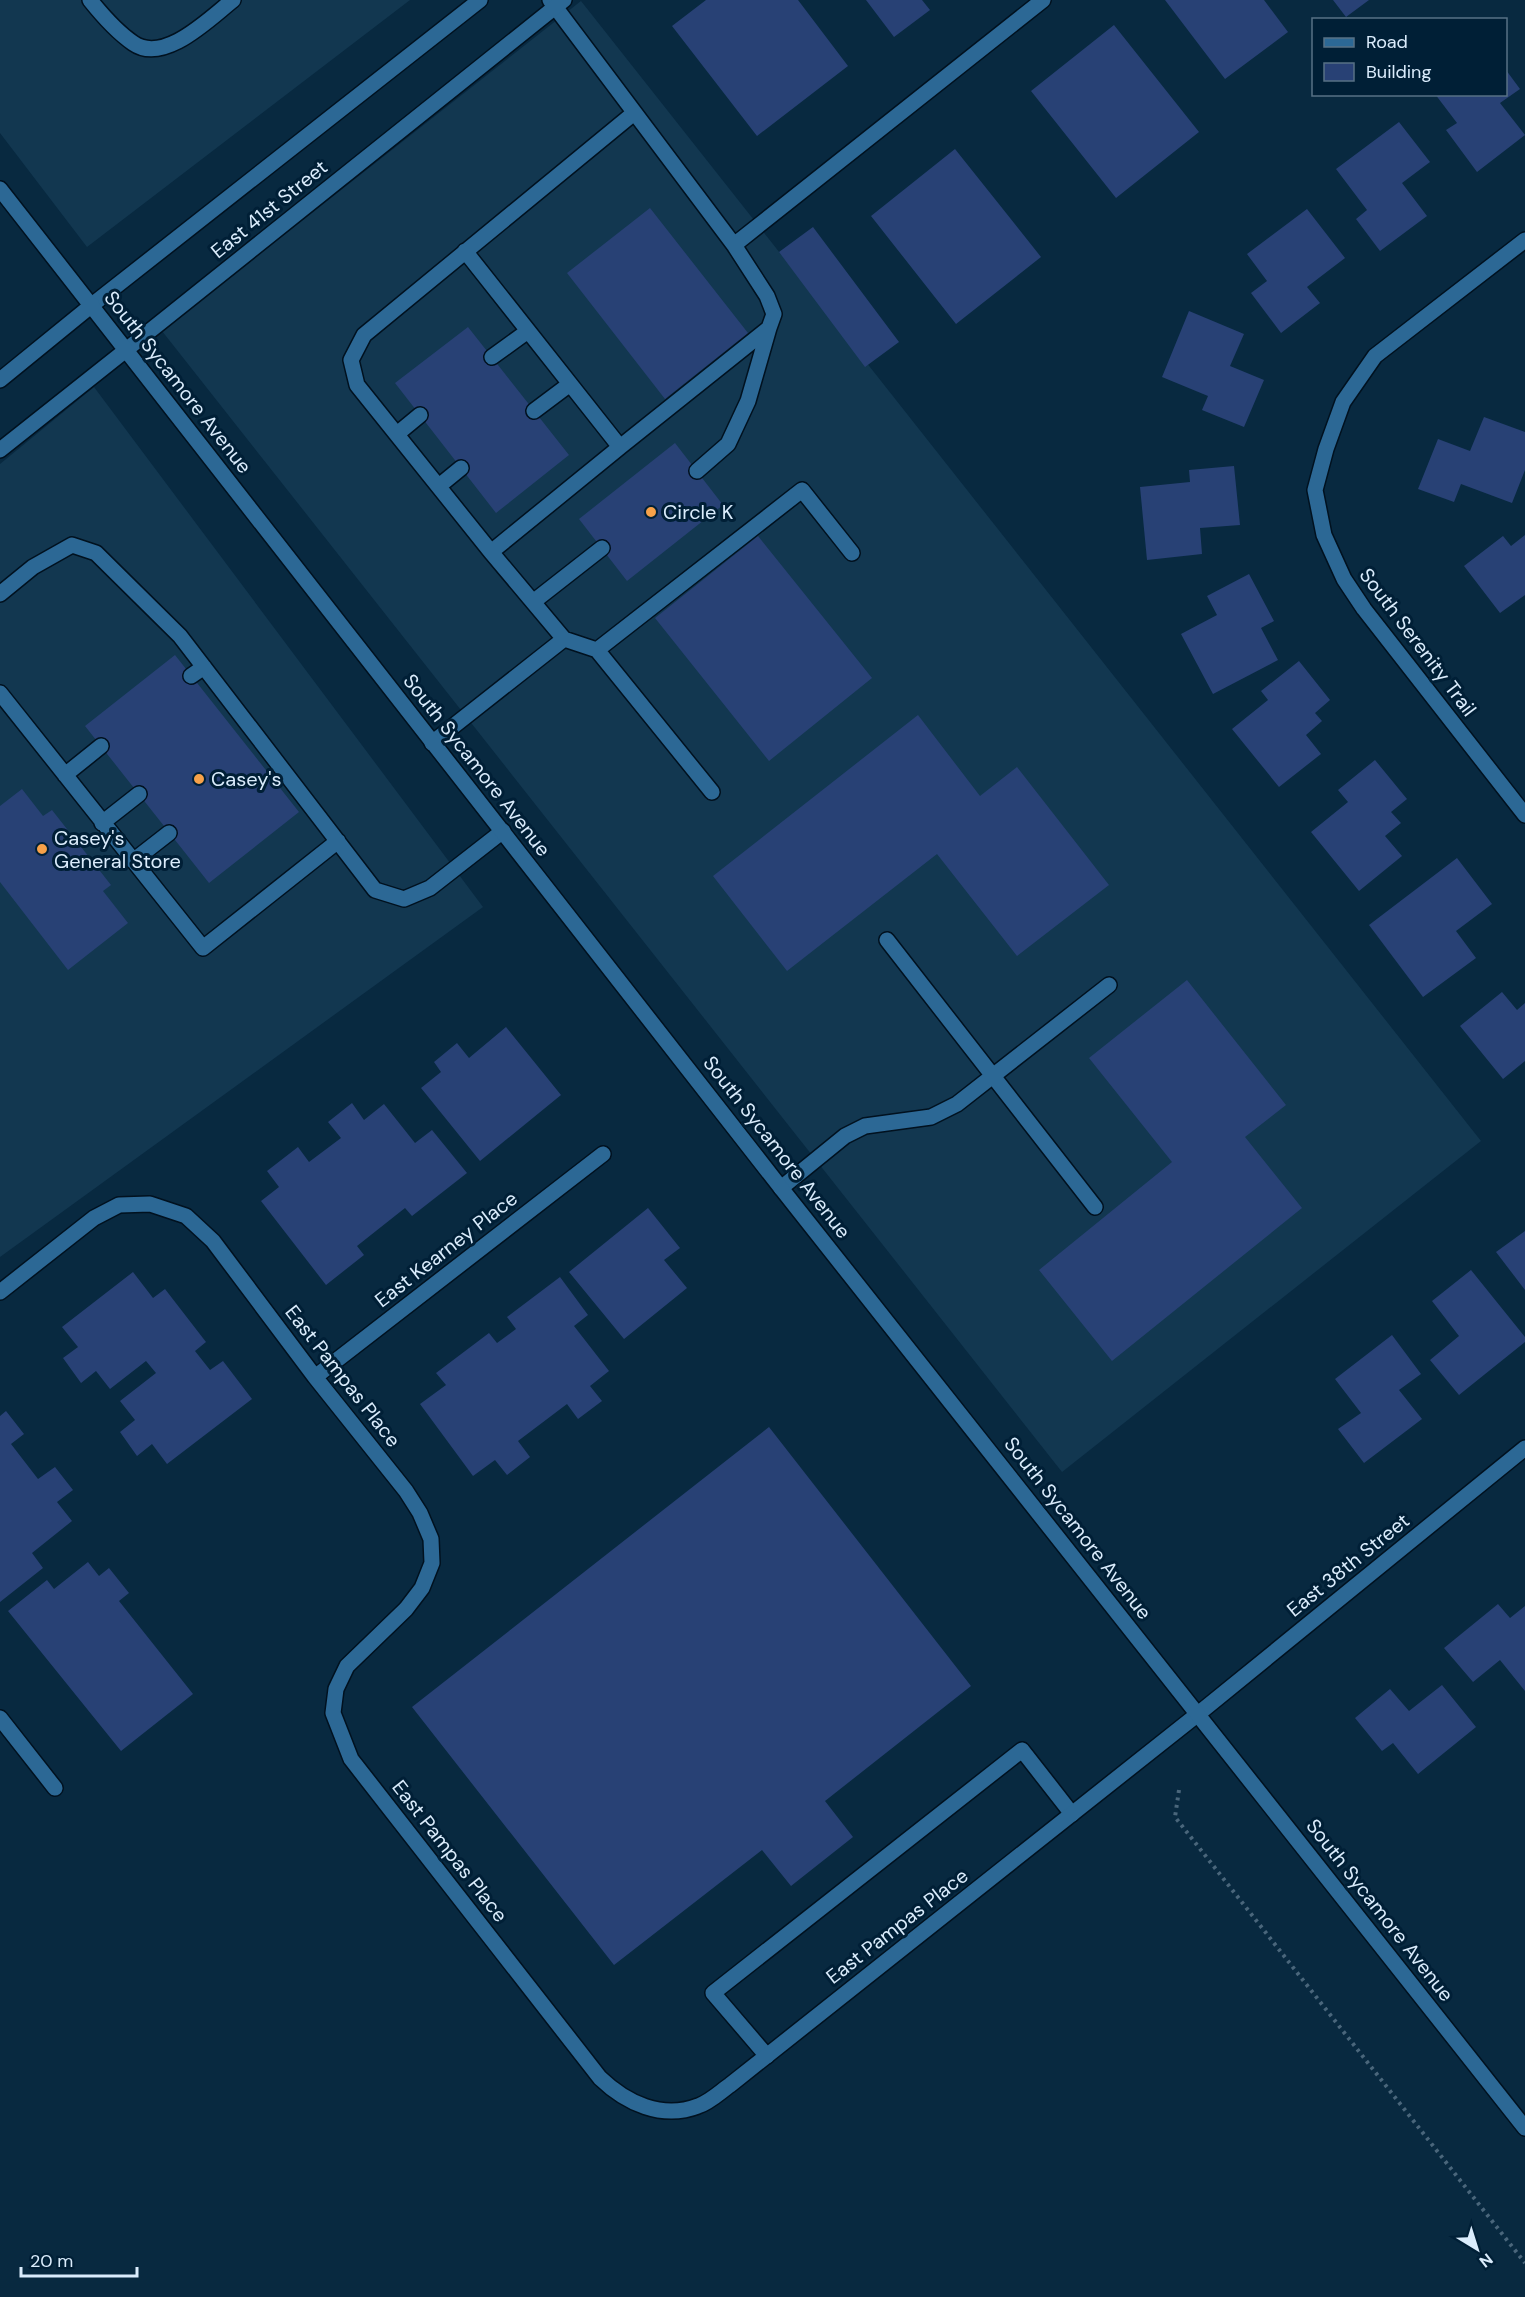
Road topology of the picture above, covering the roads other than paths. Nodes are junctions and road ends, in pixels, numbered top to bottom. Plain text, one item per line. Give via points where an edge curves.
1 (90, 0) edge
2 (480, 0) edge
3 (1043, 0) edge
4 (230, 1) edge
5 (556, 2) edge
6 (634, 113) junction
7 (0, 189) edge
8 (1525, 240) edge
9 (734, 245) junction
10 (465, 251) junction
11 (92, 305) junction
12 (769, 328) junction
13 (528, 331) junction
14 (126, 350) junction
15 (492, 357) dead end
16 (0, 380) edge
17 (570, 384) junction
18 (534, 411) dead end
19 (420, 415) dead end
20 (397, 434) junction
21 (620, 447) junction
22 (0, 450) edge
23 (461, 468) dead end
24 (697, 471) dead end
25 (439, 486) junction
26 (602, 548) dead end
27 (491, 552) junction
28 (852, 553) dead end
29 (0, 594) edge
30 (533, 602) junction
31 (564, 639) junction
32 (597, 650) junction
33 (0, 693) edge
34 (432, 743) junction
35 (101, 746) dead end
36 (65, 775) junction
37 (712, 792) dead end
38 (139, 795) dead end
39 (1525, 815) edge
40 (102, 823) junction
41 (503, 831) junction
42 (169, 833) dead end
43 (338, 841) junction
44 (133, 861) junction
45 (887, 940) dead end
46 (1109, 984) dead end
47 (993, 1075) junction
48 (603, 1154) dead end
49 (781, 1188) junction
50 (1095, 1207) dead end
51 (0, 1292) edge
52 (315, 1377) junction
53 (1525, 1448) edge
54 (1198, 1714) junction
55 (0, 1718) edge
56 (55, 1788) dead end
57 (1072, 1814) junction
58 (767, 2056) junction
59 (1525, 2128) edge

1 - 4 street via 134,44 149,49 182,40
2 - 11 street, East 41st Street
3 - 9 street
5 - 6 street
5 - 14 street, East 41st Street
6 - 9 street
6 - 10 street
7 - 11 street, South Sycamore Avenue
8 - 39 street, South Serenity Trail via 1376,356 1343,402 1315,490 1324,536 1344,579
9 - 12 street via 767,296 774,314
10 - 13 street
10 - 20 street via 363,334 351,360 357,385
11 - 14 street, South Sycamore Avenue
11 - 16 street, East 41st Street
12 - 21 street
12 - 24 street via 748,401 728,444
13 - 15 street
13 - 17 street
14 - 22 street, East 41st Street
14 - 34 street, South Sycamore Avenue
17 - 18 street
17 - 21 street
19 - 20 street
20 - 25 street
21 - 27 street
23 - 25 street
25 - 27 street
26 - 30 street
27 - 30 street
28 - 32 street via 802,490
29 - 43 street via 33,567 72,544 96,553 180,636 197,671 265,758
30 - 31 street
31 - 32 street
31 - 34 street
32 - 37 street
33 - 36 street
34 - 41 street, South Sycamore Avenue
35 - 36 street
36 - 40 street
38 - 40 street
40 - 44 street
41 - 43 street via 430,888 404,899 375,890
41 - 49 street, South Sycamore Avenue
42 - 44 street
43 - 44 street via 203,948
45 - 47 street
46 - 47 street
47 - 49 street via 957,1104 931,1117 866,1126 845,1136
47 - 50 street
48 - 52 street, East Kearney Place
49 - 54 street, South Sycamore Avenue
51 - 52 street, East Pampas Place via 94,1218 119,1205 150,1204 186,1216 213,1241
52 - 58 street, East Pampas Place via 406,1491 431,1539 432,1563 422,1588 346,1666 336,1689 333,1713 351,1759 600,2078 616,2093 650,2110 700,2106
53 - 54 street, East 38th Street
54 - 57 street, East Pampas Place
54 - 59 street, South Sycamore Avenue
55 - 56 street
57 - 58 street, East Pampas Place
57 - 58 street via 1022,1750 713,1993

